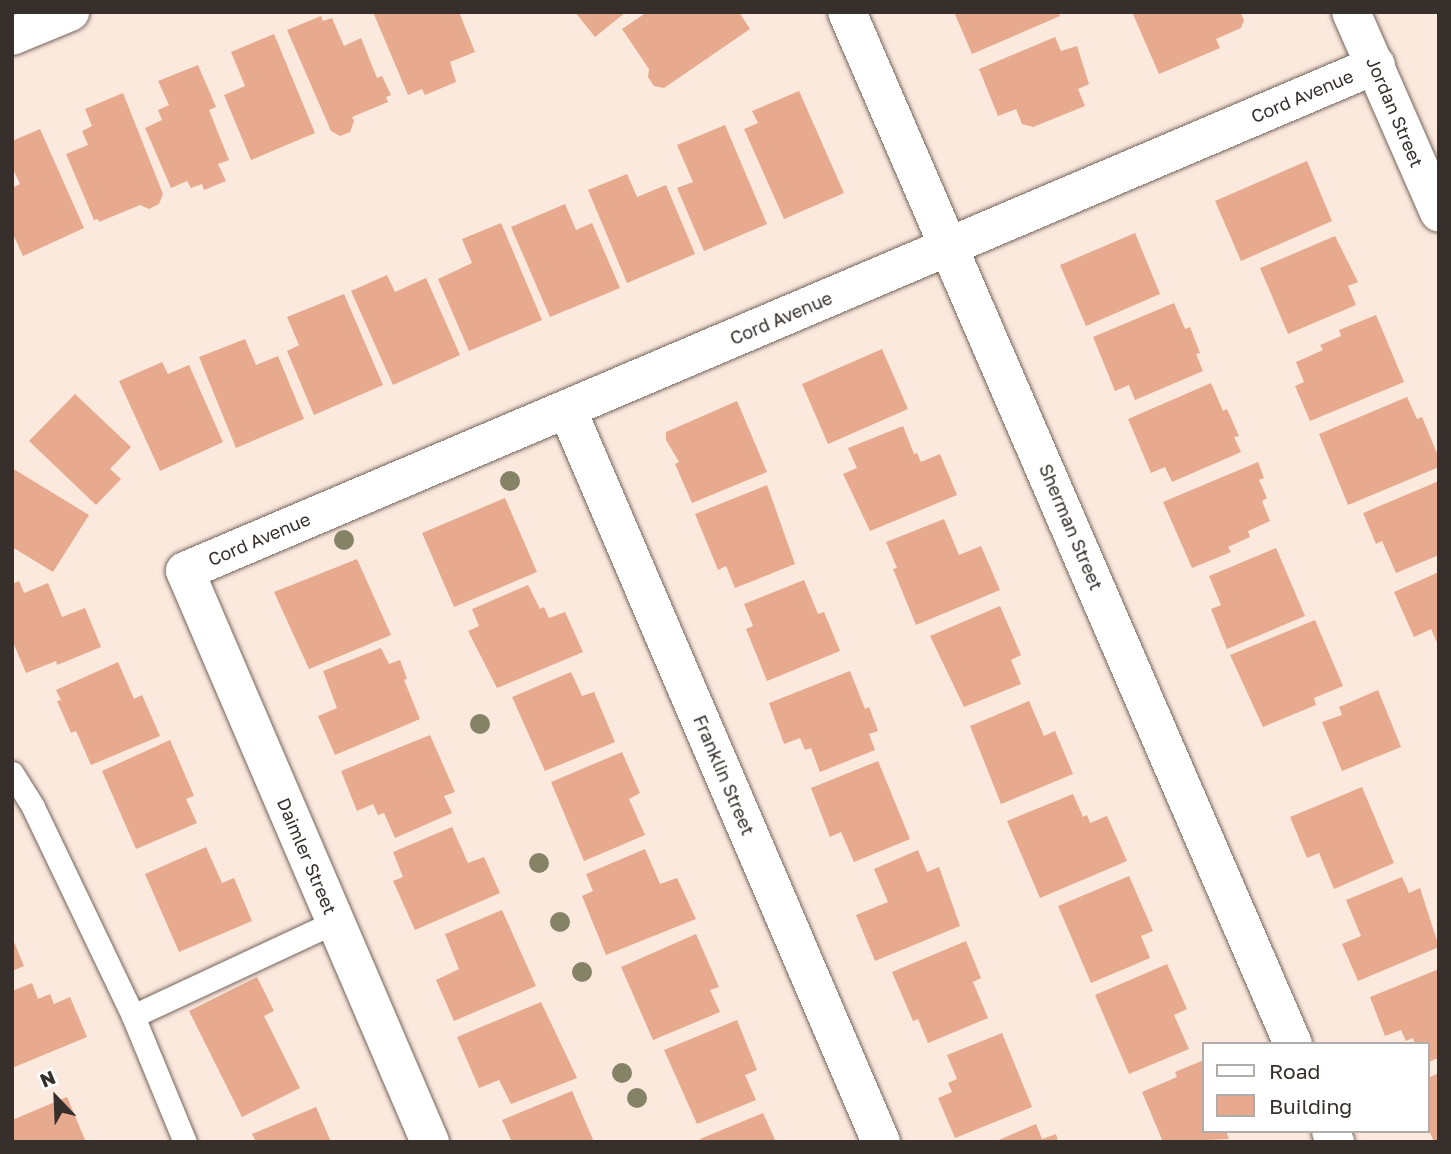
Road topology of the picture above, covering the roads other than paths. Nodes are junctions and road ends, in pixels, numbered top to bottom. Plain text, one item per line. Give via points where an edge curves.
1 (70, 12) edge
2 (847, 12) edge
3 (1351, 12) edge
4 (12, 36) edge
5 (1376, 65) junction
6 (1439, 212) edge
7 (950, 246) junction
8 (567, 409) junction
9 (185, 571) joint
10 (12, 773) edge
11 (335, 922) junction
12 (133, 1016) junction
13 (1292, 1042) edge
14 (185, 1142) edge
15 (430, 1142) edge
16 (881, 1142) edge

1 - 4 street
2 - 7 street, Sherman Street
3 - 5 street, Jordan Street
5 - 6 street, Jordan Street
5 - 7 street, Cord Avenue
7 - 8 street, Cord Avenue
7 - 13 street, Sherman Street
8 - 9 street, Cord Avenue
8 - 16 street, Franklin Street
9 - 11 street, Daimler Street
10 - 12 lane via 33,807
11 - 12 lane
11 - 15 street, Daimler Street
12 - 14 lane

